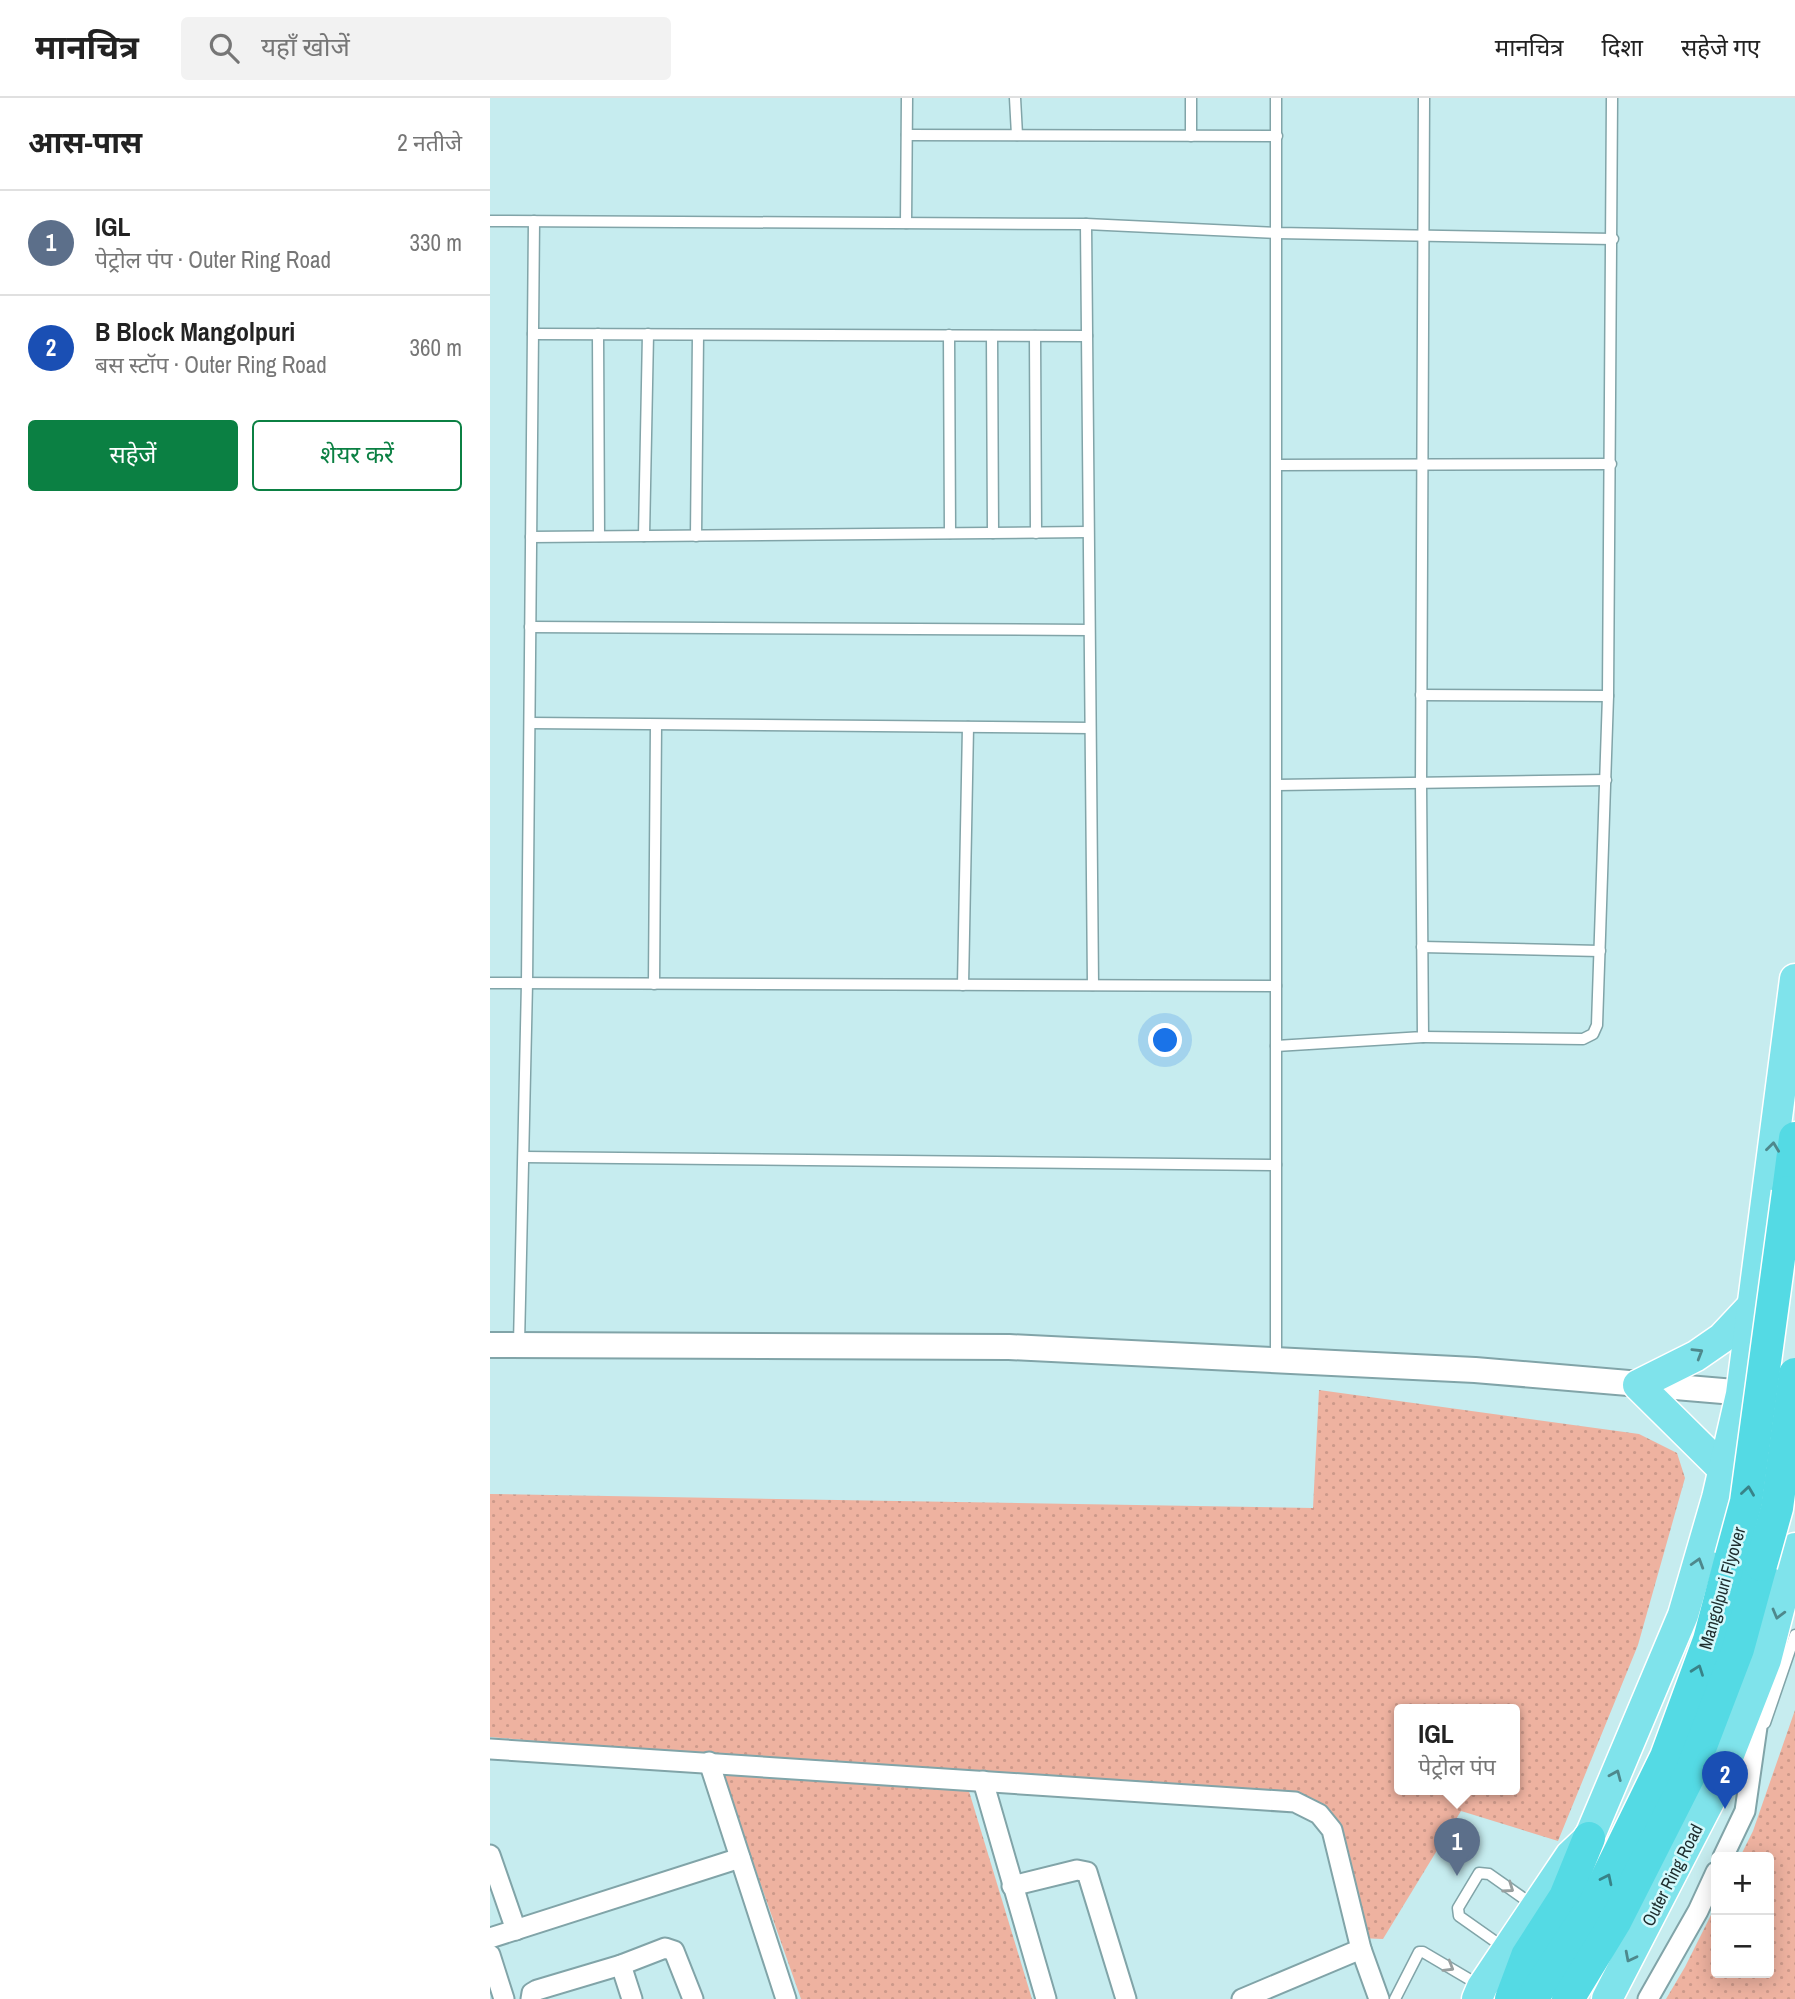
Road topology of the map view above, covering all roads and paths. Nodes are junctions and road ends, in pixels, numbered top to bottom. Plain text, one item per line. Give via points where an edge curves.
1 (906, 98) edge
2 (1015, 98) edge
3 (1191, 98) edge
4 (1276, 98) edge
5 (1424, 98) edge
6 (1612, 98) edge
7 (907, 135) junction
8 (1017, 135) junction
9 (1191, 136) junction
10 (1276, 136) junction
11 (490, 221) edge
12 (534, 221) junction
13 (906, 223) junction
14 (1086, 224) junction
15 (1277, 233) junction
16 (1423, 234) junction
17 (1613, 239) junction
18 (533, 334) junction
19 (598, 334) junction
20 (648, 334) junction
21 (698, 335) junction
22 (949, 335) junction
23 (992, 336) junction
24 (1035, 336) junction
25 (1087, 336) junction
26 (1422, 464) junction
27 (1611, 464) junction
28 (1276, 465) junction
29 (1088, 532) junction
30 (993, 533) junction
31 (1036, 533) junction
32 (950, 534) junction
33 (599, 536) junction
34 (644, 536) junction
35 (696, 536) junction
36 (531, 537) junction
37 (530, 627) junction
38 (1089, 630) junction
39 (1422, 695) junction
40 (1608, 696) junction
41 (530, 723) junction
42 (656, 725) junction
43 (968, 727) junction
44 (1090, 729) junction
45 (1606, 780) junction
46 (1421, 783) junction
47 (1277, 785) junction
48 (1422, 947) junction
49 (1600, 951) junction
50 (1795, 978) edge
51 (490, 983) edge
52 (527, 983) junction
53 (654, 984) junction
54 (963, 985) junction
55 (1093, 985) junction
56 (1276, 986) junction
57 (1423, 1037) junction
58 (1276, 1046) junction
59 (1795, 1138) edge
60 (524, 1157) junction
61 (1276, 1166) junction
62 (1767, 1196) junction
63 (1795, 1231) edge
64 (1753, 1305) junction
65 (490, 1345) edge
66 (519, 1345) junction
67 (1276, 1360) junction
68 (1795, 1374) edge
69 (1638, 1385) junction
70 (1741, 1394) junction
71 (1795, 1394) edge
72 (1724, 1470) junction
73 (1795, 1548) edge
74 (1795, 1636) edge
75 (1766, 1660) junction
76 (490, 1749) edge
77 (709, 1762) junction
78 (1752, 1763) junction
79 (983, 1781) junction
80 (1589, 1838) junction
81 (1725, 1852) edge
82 (490, 1855) edge
83 (740, 1858) junction
84 (1711, 1883) edge
85 (1012, 1886) junction
86 (1536, 1906) junction
87 (516, 1930) junction
88 (490, 1938) edge
89 (1361, 1949) junction
90 (1507, 1949) junction
91 (490, 1955) edge
92 (621, 1965) junction
93 (1479, 1993) edge
94 (504, 1999) edge
95 (531, 1999) edge
96 (632, 1999) edge
97 (694, 1999) edge
98 (786, 1999) edge
99 (1046, 1999) edge
100 (1126, 1999) edge
101 (1242, 1999) edge
102 (1379, 1999) edge
103 (1395, 1999) edge
104 (1511, 1999) edge
105 (1532, 1999) edge
106 (1568, 1999) edge
107 (1607, 1999) edge
108 (1648, 1999) edge

1 - 7 lane
2 - 8 lane
3 - 9 lane
4 - 10 lane
5 - 16 lane
6 - 17 lane
7 - 8 lane
7 - 13 lane
8 - 9 lane
9 - 10 lane
10 - 15 lane
11 - 12 lane
12 - 13 lane
12 - 18 lane
13 - 14 lane
14 - 15 lane
14 - 25 lane
15 - 16 lane
15 - 28 lane
16 - 17 lane
16 - 26 lane
17 - 27 lane
18 - 19 lane
18 - 36 lane
19 - 20 lane
19 - 33 lane
20 - 21 lane
20 - 34 lane
21 - 22 lane
21 - 35 lane
22 - 23 lane
22 - 32 lane
23 - 24 lane
23 - 30 lane
24 - 25 lane
24 - 31 lane
25 - 29 lane
26 - 27 lane
26 - 28 lane
26 - 39 lane
27 - 40 lane
28 - 47 lane
29 - 31 lane
29 - 38 lane
30 - 31 lane
30 - 32 lane
32 - 35 lane
33 - 34 lane
33 - 36 lane
34 - 35 lane
36 - 37 lane
37 - 38 lane
37 - 41 lane
38 - 44 lane
39 - 40 lane
39 - 46 lane
40 - 45 lane
41 - 42 lane
41 - 52 lane
42 - 43 lane
42 - 53 lane
43 - 44 lane
43 - 54 lane
44 - 55 lane
45 - 46 lane
45 - 49 lane
46 - 47 lane
46 - 48 lane
47 - 56 lane
48 - 49 lane
48 - 57 lane
49 - 57 lane via 1597,1025 1593,1034 1583,1039
62 -> 50 main road
51 - 52 lane
52 - 53 lane
52 - 60 lane
53 - 54 lane
54 - 55 lane
55 - 56 lane
56 - 58 lane
57 - 58 lane
58 - 61 lane
105 -> 59 highway, Mangolpuri Flyover, bridge via 1594,1904 1666,1757 1709,1640 1746,1502
60 - 61 lane
60 - 66 lane
61 - 67 lane
62 - 63 main road via 1776,1218
62 - 64 main road
69 -> 64 main road via 1722,1338
64 - 70 main road
65 - 66 street
66 - 67 street via 1009,1347
67 - 69 street via 1475,1370
68 - 106 highway, Mangolpuri Flyover, bridge via 1777,1508 1738,1649 1691,1772 1615,1922
69 - 70 street
69 - 72 main road
70 - 71 street
70 - 72 main road
80 -> 72 main road via 1683,1615
73 -> 75 main road, Outer Ring Road
74 - 78 lane
75 - 78 street
75 -> 107 main road, Outer Ring Road via 1716,1788
76 - 77 street
77 - 79 street
77 - 83 street
78 - 81 street via 1745,1811
79 - 85 street
79 - 89 street via 1295,1802 1319,1814 1332,1830
80 - 86 main road via 1570,1856
80 - 104 highway via 1565,1897 1527,1956
82 - 87 street
83 - 87 street
83 - 98 street
84 - 108 street
85 - 99 street
85 - 100 street via 1077,1870 1087,1872
86 - 90 main road
90 -> 86 lane via 1459,1916 1458,1908 1479,1873 1489,1874
87 - 88 street
89 - 101 street
89 - 102 street
90 - 93 main road
91 - 94 street
92 - 95 street via 537,1990
92 - 96 street
92 - 97 street via 665,1948 674,1951
103 -> 93 lane via 1419,1952

